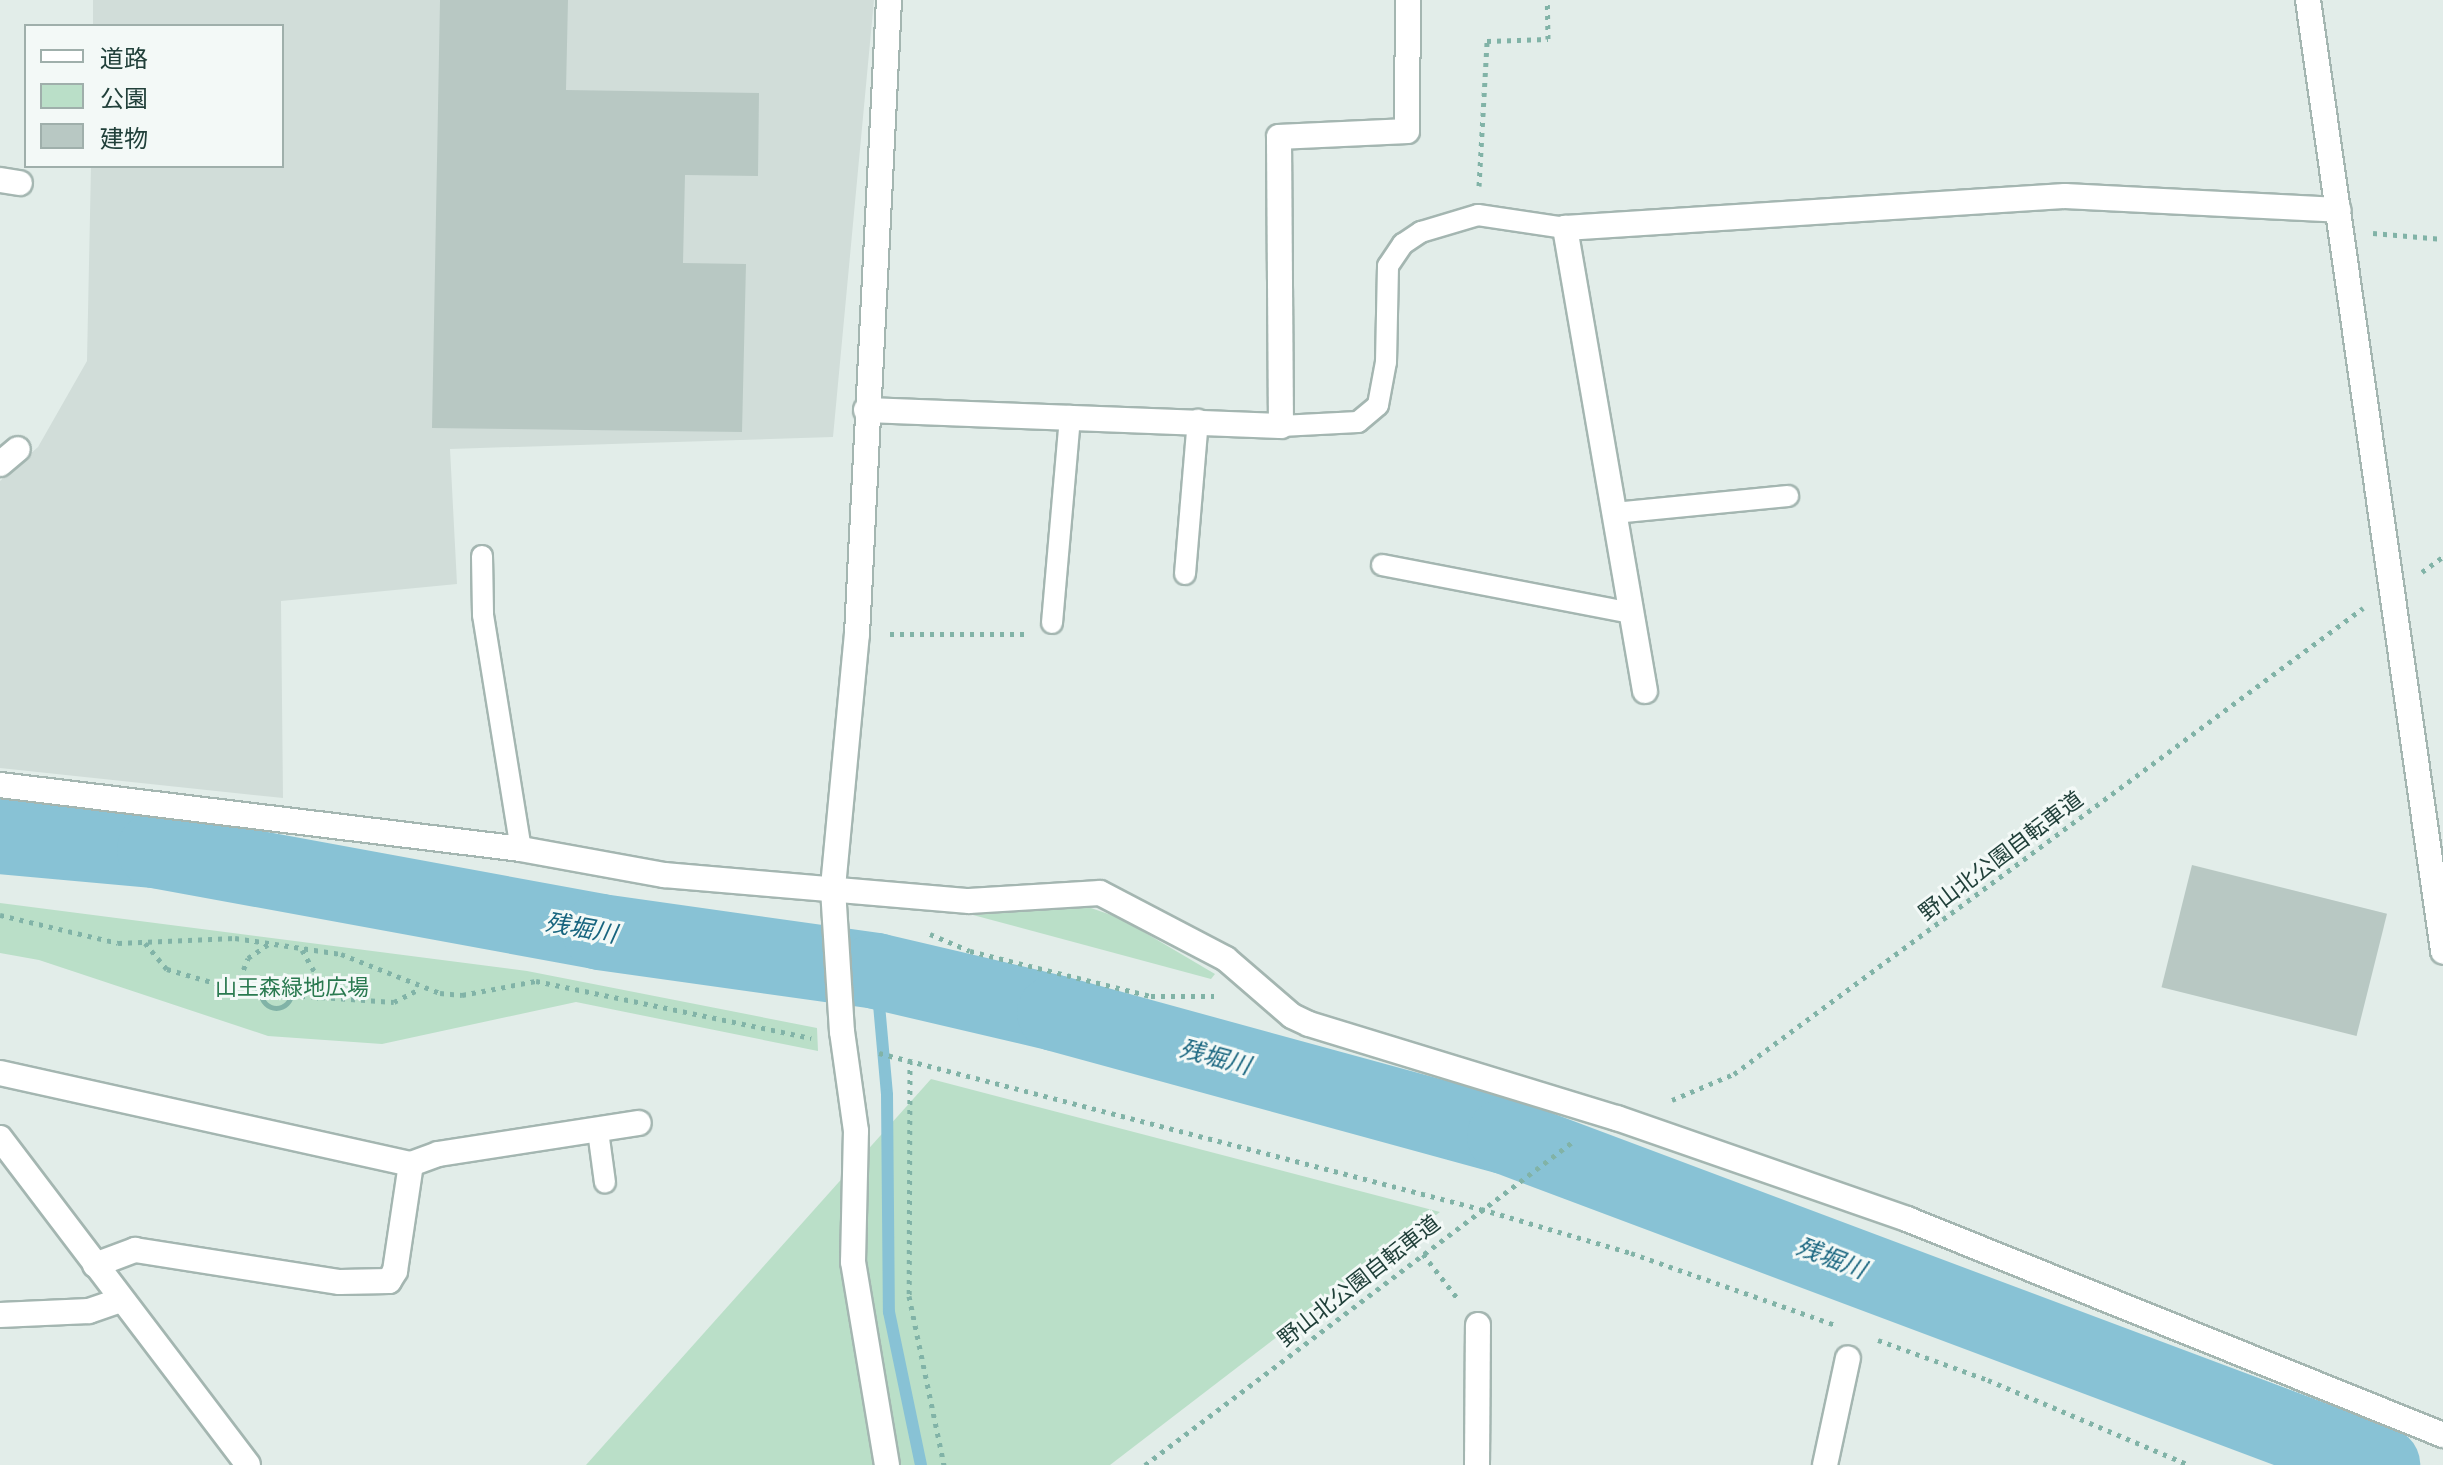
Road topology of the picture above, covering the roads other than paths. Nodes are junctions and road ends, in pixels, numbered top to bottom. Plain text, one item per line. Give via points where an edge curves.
1 (889, 0) edge
2 (1408, 0) edge
3 (2308, 0) edge
4 (2339, 210) junction
5 (1565, 228) junction
6 (866, 410) junction
7 (1070, 416) junction
8 (1198, 420) junction
9 (1281, 426) junction
10 (1788, 496) dead end
11 (1614, 513) junction
12 (482, 556) dead end
13 (1382, 565) dead end
14 (1185, 574) dead end
15 (1631, 613) junction
16 (1052, 623) road end
17 (1645, 691) dead end
18 (0, 785) edge
19 (521, 849) junction
20 (833, 887) junction
21 (2443, 951) edge
22 (0, 1073) edge
23 (639, 1123) dead end
24 (598, 1131) junction
25 (0, 1138) edge
26 (411, 1164) junction
27 (605, 1183) dead end
28 (95, 1265) junction
29 (121, 1300) junction
30 (0, 1315) edge
31 (1478, 1325) dead end
32 (1848, 1358) dead end
33 (2443, 1435) edge
34 (248, 1465) edge
35 (887, 1465) edge
36 (1477, 1465) edge
37 (1825, 1465) edge

1 - 6 street
2 - 9 street via 1407,131 1279,137
3 - 4 street
4 - 5 street via 2065,196
4 - 21 street
5 - 9 lane via 1478,215 1421,232 1403,244 1388,266 1386,362 1378,405 1358,422
5 - 11 street
6 - 7 street
6 - 20 street via 857,634
7 - 8 street
7 - 16 lane
8 - 9 street
8 - 14 lane
10 - 11 lane
11 - 15 street
12 - 19 lane via 483,615
13 - 15 lane
15 - 17 street
18 - 19 street
19 - 20 street via 664,875
20 - 33 street via 969,901 1100,893 1226,959 1292,1016 1309,1024 1617,1118 1907,1219
20 - 35 street via 842,1032 856,1131 853,1262
22 - 26 street
23 - 24 street
24 - 26 street via 438,1154
24 - 27 lane
25 - 28 street
26 - 28 street via 395,1271 389,1281 340,1282 135,1250
28 - 29 street
29 - 30 street via 89,1311
29 - 34 street
31 - 36 street
32 - 37 street

